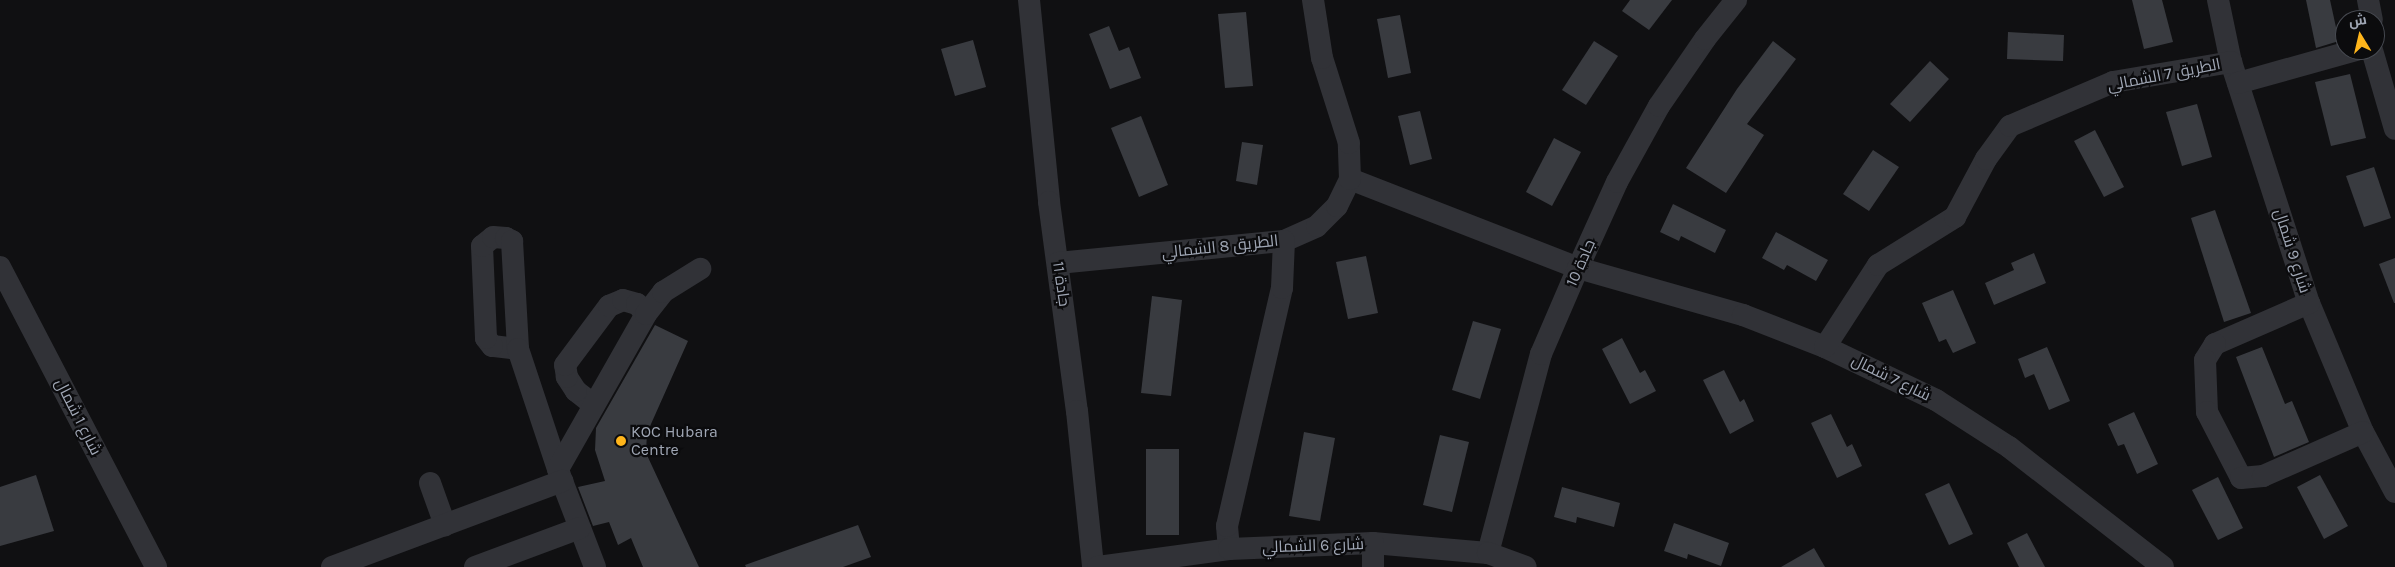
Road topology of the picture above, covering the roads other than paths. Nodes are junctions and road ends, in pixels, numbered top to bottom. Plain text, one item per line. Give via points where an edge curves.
1 (1029, 0) edge
2 (1313, 0) edge
3 (1736, 0) edge
4 (2218, 0) edge
5 (2335, 54) edge
6 (2375, 60) edge
7 (2234, 72) junction
8 (2395, 129) edge
9 (1350, 179) junction
10 (1284, 241) junction
11 (1058, 263) junction
12 (0, 267) edge
13 (1578, 268) junction
14 (700, 269) dead end
15 (2309, 303) junction
16 (646, 314) junction
17 (1825, 347) junction
18 (518, 349) dead end
19 (594, 406) junction
20 (2363, 432) junction
21 (560, 475) junction
22 (430, 483) dead end
23 (2393, 485) edge
24 (445, 524) junction
25 (580, 528) junction
26 (1373, 543) junction
27 (1229, 549) junction
28 (1488, 553) junction
29 (156, 567) edge
30 (332, 567) edge
31 (475, 567) edge
32 (594, 567) edge
33 (1093, 567) edge
34 (1098, 567) edge
35 (1373, 567) edge
36 (1526, 567) edge
37 (2162, 567) edge

1 - 11 street, جادة 11
2 - 9 street, الطريق 8 الشمالي via 1322,58 1349,143
3 - 13 street, جادة 10 via 1659,106 1617,182
4 - 7 street, شارع 9 شمال
5 - 7 street, الطريق 7 الشمالي
6 - 8 street
7 - 15 street, شارع 9 شمال
7 - 17 street, الطريق 7 الشمالي via 2112,82 2010,126 1986,159 1955,217 1878,265
9 - 10 street, الطريق 8 الشمالي via 1337,206 1316,226
9 - 13 street, شارع 7 شمال
10 - 11 street, الطريق 8 الشمالي
10 - 27 street via 1282,288 1227,526
11 - 33 street, جادة 11
12 - 29 street, شارع 1 شمال
13 - 17 street, شارع 7 شمال via 1743,315
13 - 28 street, جادة 10 via 1541,354
14 - 16 street via 663,292
15 - 20 street, شارع 9 شمال
15 - 20 street via 2214,344 2205,360 2207,412 2242,478 2263,476
16 - 19 street
16 - 19 street via 638,304 624,300 609,306 565,365 567,377 576,390
17 - 37 street, شارع 7 شمال via 1936,400 2010,447
18 - 21 street
19 - 21 street
20 - 23 street, شارع 9 شمال
21 - 24 street
21 - 25 street
22 - 24 street
24 - 30 street
25 - 31 street
25 - 32 street
26 - 27 street, شارع 6 الشمالي
26 - 28 street, شارع 6 الشمالي
26 - 35 street
27 - 34 street, شارع 6 الشمالي
28 - 36 street, شارع 6 الشمالي

